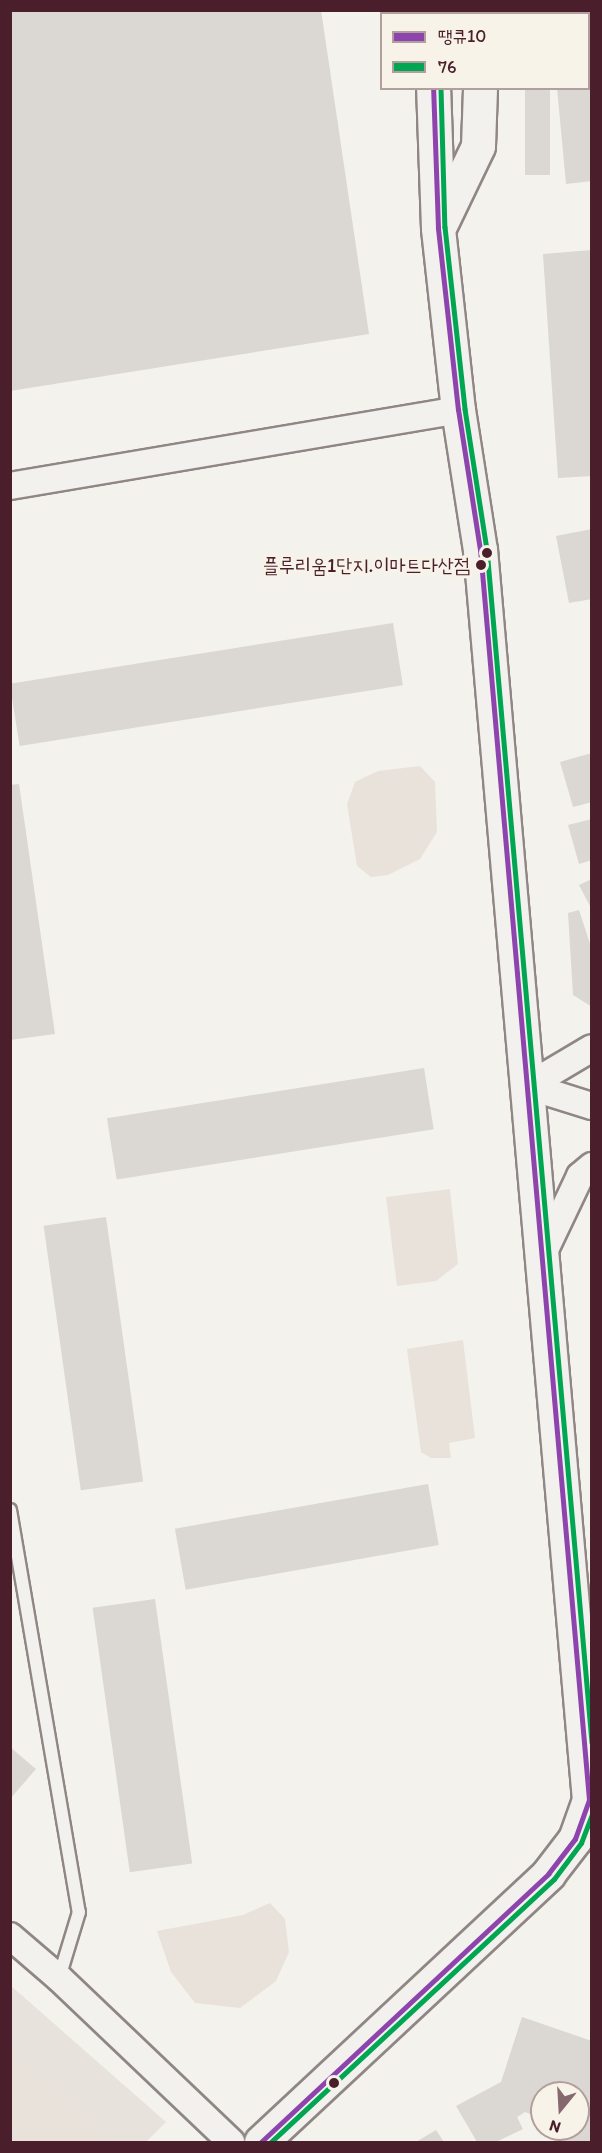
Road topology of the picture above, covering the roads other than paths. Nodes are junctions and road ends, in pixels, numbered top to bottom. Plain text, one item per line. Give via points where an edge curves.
1 (433, 90) edge
2 (480, 90) edge
3 (438, 228) junction
4 (458, 410) junction
5 (10, 486) edge
6 (591, 1048) edge
7 (528, 1086) junction
8 (591, 1106) edge
9 (591, 1166) edge
10 (543, 1254) junction
11 (10, 1509) edge
12 (10, 1936) edge
13 (59, 1978) junction
14 (231, 2142) edge
15 (261, 2142) edge

1 - 3 street
2 - 3 street via 478,146
3 - 4 street
4 - 5 street
4 - 7 street via 480,550
6 - 7 street
7 - 8 street
7 - 10 street
9 - 10 street via 580,1176
10 - 15 street via 589,1800 575,1839 548,1874
11 - 13 lane via 79,1912
12 - 13 street
13 - 14 street

